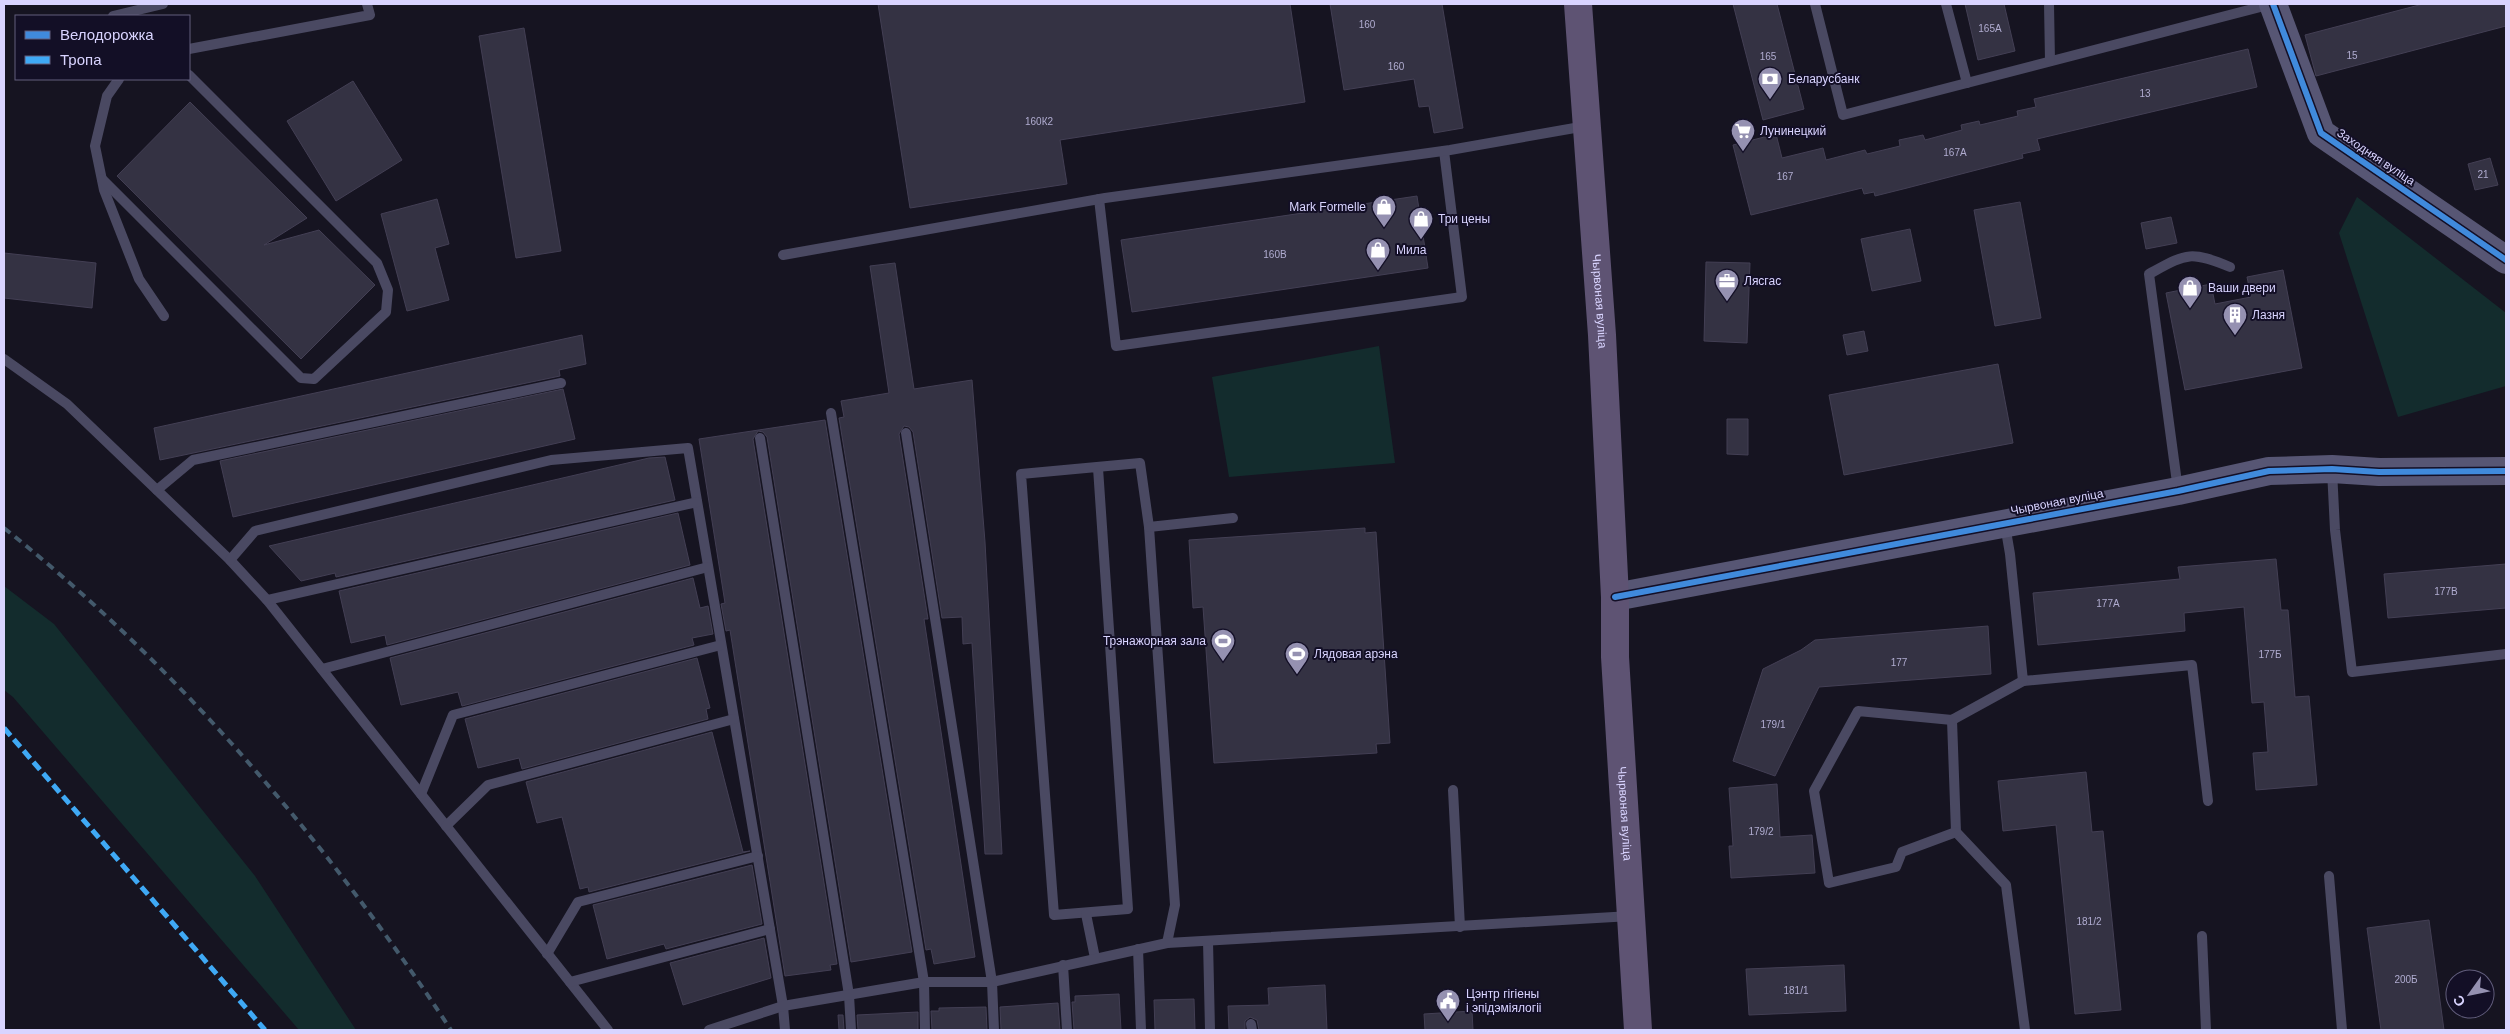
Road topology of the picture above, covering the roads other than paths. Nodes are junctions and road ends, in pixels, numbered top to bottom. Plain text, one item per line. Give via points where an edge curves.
1 (163, 4) edge
2 (367, 4) edge
3 (1578, 4) edge
4 (1815, 4) edge
5 (1946, 4) edge
6 (2049, 4) edge
7 (2273, 4) edge
8 (117, 15) edge
9 (190, 49) edge
10 (2050, 61) junction
11 (190, 76) edge
12 (118, 80) edge
13 (1967, 83) junction
14 (1587, 126) junction
15 (1444, 151) junction
16 (102, 179) junction
17 (1099, 200) junction
18 (782, 255) dead end
19 (2506, 260) edge
20 (2230, 267) dead end
21 (164, 316) dead end
22 (4, 359) edge
23 (561, 383) dead end
24 (831, 413) dead end
25 (906, 433) dead end
26 (760, 438) dead end
27 (1098, 468) junction
28 (2332, 469) junction
29 (2506, 471) edge
30 (157, 490) junction
31 (2178, 491) junction
32 (697, 502) junction
33 (1232, 518) dead end
34 (2005, 524) junction
35 (1149, 527) junction
36 (230, 560) junction
37 (708, 566) junction
38 (1615, 597) junction
39 (267, 600) junction
40 (721, 645) junction
41 (2506, 654) edge
42 (322, 669) junction
43 (2023, 682) junction
44 (734, 719) junction
45 (1952, 720) junction
46 (1453, 790) dead end
47 (421, 794) junction
48 (2208, 801) dead end
49 (446, 826) junction
50 (1956, 832) junction
51 (758, 856) junction
52 (2329, 876) dead end
53 (1086, 914) junction
54 (1632, 916) junction
55 (1460, 927) junction
56 (770, 929) junction
57 (2202, 936) dead end
58 (1208, 941) junction
59 (1167, 944) junction
60 (1138, 949) junction
61 (547, 954) junction
62 (1095, 958) junction
63 (1063, 965) junction
64 (570, 982) junction
65 (924, 982) junction
66 (992, 982) junction
67 (849, 995) junction
68 (783, 1006) junction
69 (608, 1030) edge
70 (709, 1030) edge
71 (785, 1030) edge
72 (851, 1030) edge
73 (925, 1030) edge
74 (994, 1030) edge
75 (1066, 1030) edge
76 (1141, 1030) edge
77 (1210, 1030) edge
78 (1638, 1030) edge
79 (2025, 1030) edge
80 (2206, 1030) edge
81 (2342, 1030) edge

1 - 8 lane
2 - 9 lane via 370,15
3 - 14 main road, Чырвоная вуліца
4 - 13 lane via 1842,115
5 - 13 lane
6 - 10 lane
7 - 10 lane
7 - 19 street, Заходняя вуліца via 2321,133
10 - 13 lane
11 - 16 lane via 377,263 388,290 386,312 314,380 301,378
12 - 16 lane via 107,96 96,146
14 - 15 lane
14 - 38 main road, Чырвоная вуліца via 1602,335
15 - 17 lane
15 - 17 lane via 1462,296 1116,346
16 - 21 lane via 139,279
17 - 18 lane
20 - 31 lane via 2208,258 2184,255 2150,274
22 - 30 lane via 67,404
23 - 30 lane via 194,460
24 - 65 lane
25 - 66 lane
26 - 67 lane
27 - 35 lane via 1140,463
27 - 53 lane via 1128,909
27 - 53 lane via 1021,474 1054,916
28 - 29 street, Чырвоная вуліца
28 - 31 street, Чырвоная вуліца via 2269,471
28 - 41 lane via 2335,530 2352,672
30 - 36 lane
31 - 34 street, Чырвоная вуліца
32 - 36 lane via 688,448 552,460 255,531
32 - 37 lane
32 - 39 lane
33 - 35 lane
34 - 38 street, Чырвоная вуліца
34 - 43 lane
35 - 59 lane via 1175,905
36 - 39 lane
37 - 40 lane
37 - 42 lane
38 - 54 main road, Чырвоная вуліца via 1615,657
39 - 42 lane
40 - 44 lane
40 - 47 lane via 453,715
42 - 47 lane
43 - 45 lane
43 - 48 lane via 2192,665
44 - 49 lane via 488,785
44 - 51 lane
45 - 50 lane
45 - 50 lane via 1858,711 1814,791 1829,883 1896,867 1902,852
46 - 55 lane
47 - 49 lane
49 - 61 lane
50 - 79 lane via 2006,885
51 - 56 lane
51 - 61 lane via 578,902
52 - 81 lane
53 - 62 lane
54 - 55 lane
54 - 78 main road, Чырвоная вуліца
55 - 58 lane
56 - 64 lane
56 - 68 lane
57 - 80 lane
58 - 59 lane
58 - 77 lane
59 - 60 lane
60 - 62 lane
60 - 76 lane
61 - 64 lane
62 - 63 lane
63 - 66 lane
63 - 75 lane
64 - 69 lane
65 - 66 lane
65 - 67 lane
65 - 73 lane
66 - 74 lane
67 - 68 lane
67 - 72 lane
68 - 70 lane
68 - 71 lane

